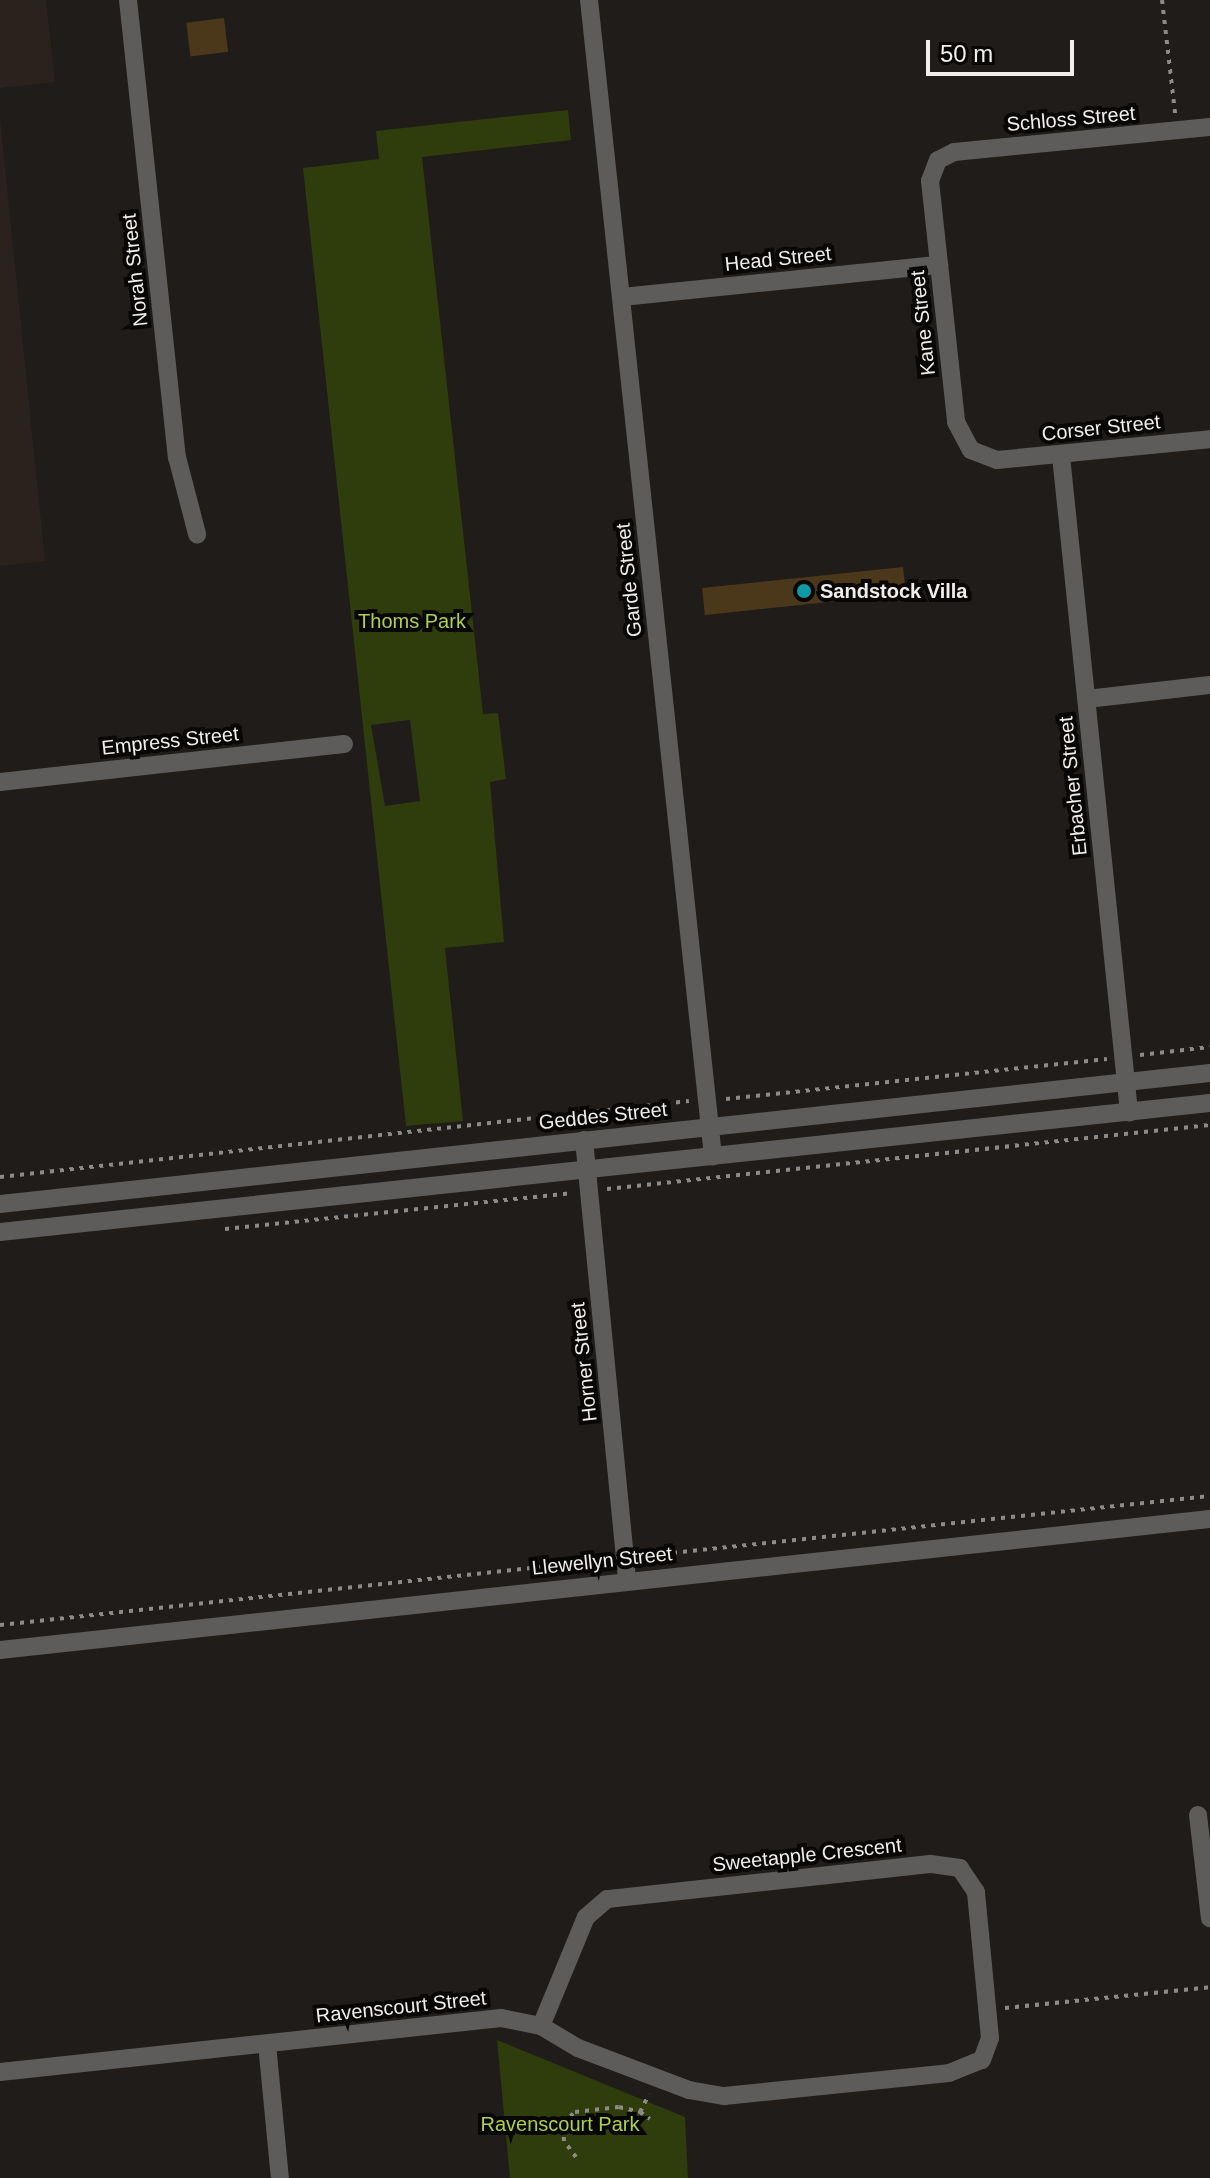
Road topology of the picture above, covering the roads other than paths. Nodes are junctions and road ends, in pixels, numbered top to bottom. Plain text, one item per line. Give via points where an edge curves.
1 (128, 0) edge
2 (589, 0) edge
3 (1210, 127) edge
4 (938, 160) joint
5 (939, 265) junction
6 (622, 297) junction
7 (1210, 439) edge
8 (1061, 456) junction
9 (997, 460) joint
10 (197, 534) dead end
11 (1210, 685) edge
12 (1087, 699) junction
13 (344, 744) dead end
14 (0, 782) edge
15 (1210, 1073) edge
16 (1126, 1082) junction
17 (1210, 1103) edge
18 (1129, 1112) junction
19 (710, 1127) junction
20 (584, 1140) junction
21 (713, 1156) junction
22 (587, 1169) junction
23 (114, 1192) junction
24 (0, 1204) edge
25 (116, 1219) junction
26 (0, 1232) edge
27 (1210, 1519) edge
28 (627, 1580) junction
29 (0, 1650) edge
30 (1198, 1815) dead end
31 (1210, 1918) edge
32 (541, 2026) junction
33 (267, 2044) junction
34 (982, 2060) joint
35 (0, 2072) edge
36 (280, 2178) edge

1 - 10 street, Norah Street via 177,457
2 - 6 street, Garde Street
3 - 4 street, Schloss Street via 954,152
4 - 5 street, Kane Street via 930,181
5 - 6 street, Head Street
5 - 9 street, Kane Street via 957,430 971,450
6 - 19 street, Garde Street
7 - 8 street, Corser Street
8 - 9 street, Corser Street
8 - 12 street, Erbacher Street
11 - 12 street
12 - 16 street, Erbacher Street
13 - 14 street, Empress Street
15 - 16 street, Geddes Street
16 - 18 street, Erbacher Street
16 - 19 street, Geddes Street
17 - 18 street
18 - 21 street
19 - 20 street, Geddes Street
19 - 21 street, Garde Street
20 - 22 street, Horner Street
20 - 23 street, Geddes Street
21 - 22 street
22 - 25 street
22 - 28 street, Horner Street
23 - 24 street, Geddes Street
23 - 25 street
25 - 26 street
27 - 28 street, Llewellyn Street
28 - 29 street, Llewellyn Street
30 - 31 street
32 - 33 street, Ravenscourt Street via 501,2018
32 - 34 street, Ravenscourt Street via 578,2048 724,2096 949,2073
32 - 34 street, Sweetapple Crescent via 586,1917 607,1899 930,1864 960,1868 976,1892 990,2038
33 - 35 street, Ravenscourt Street
33 - 36 street

